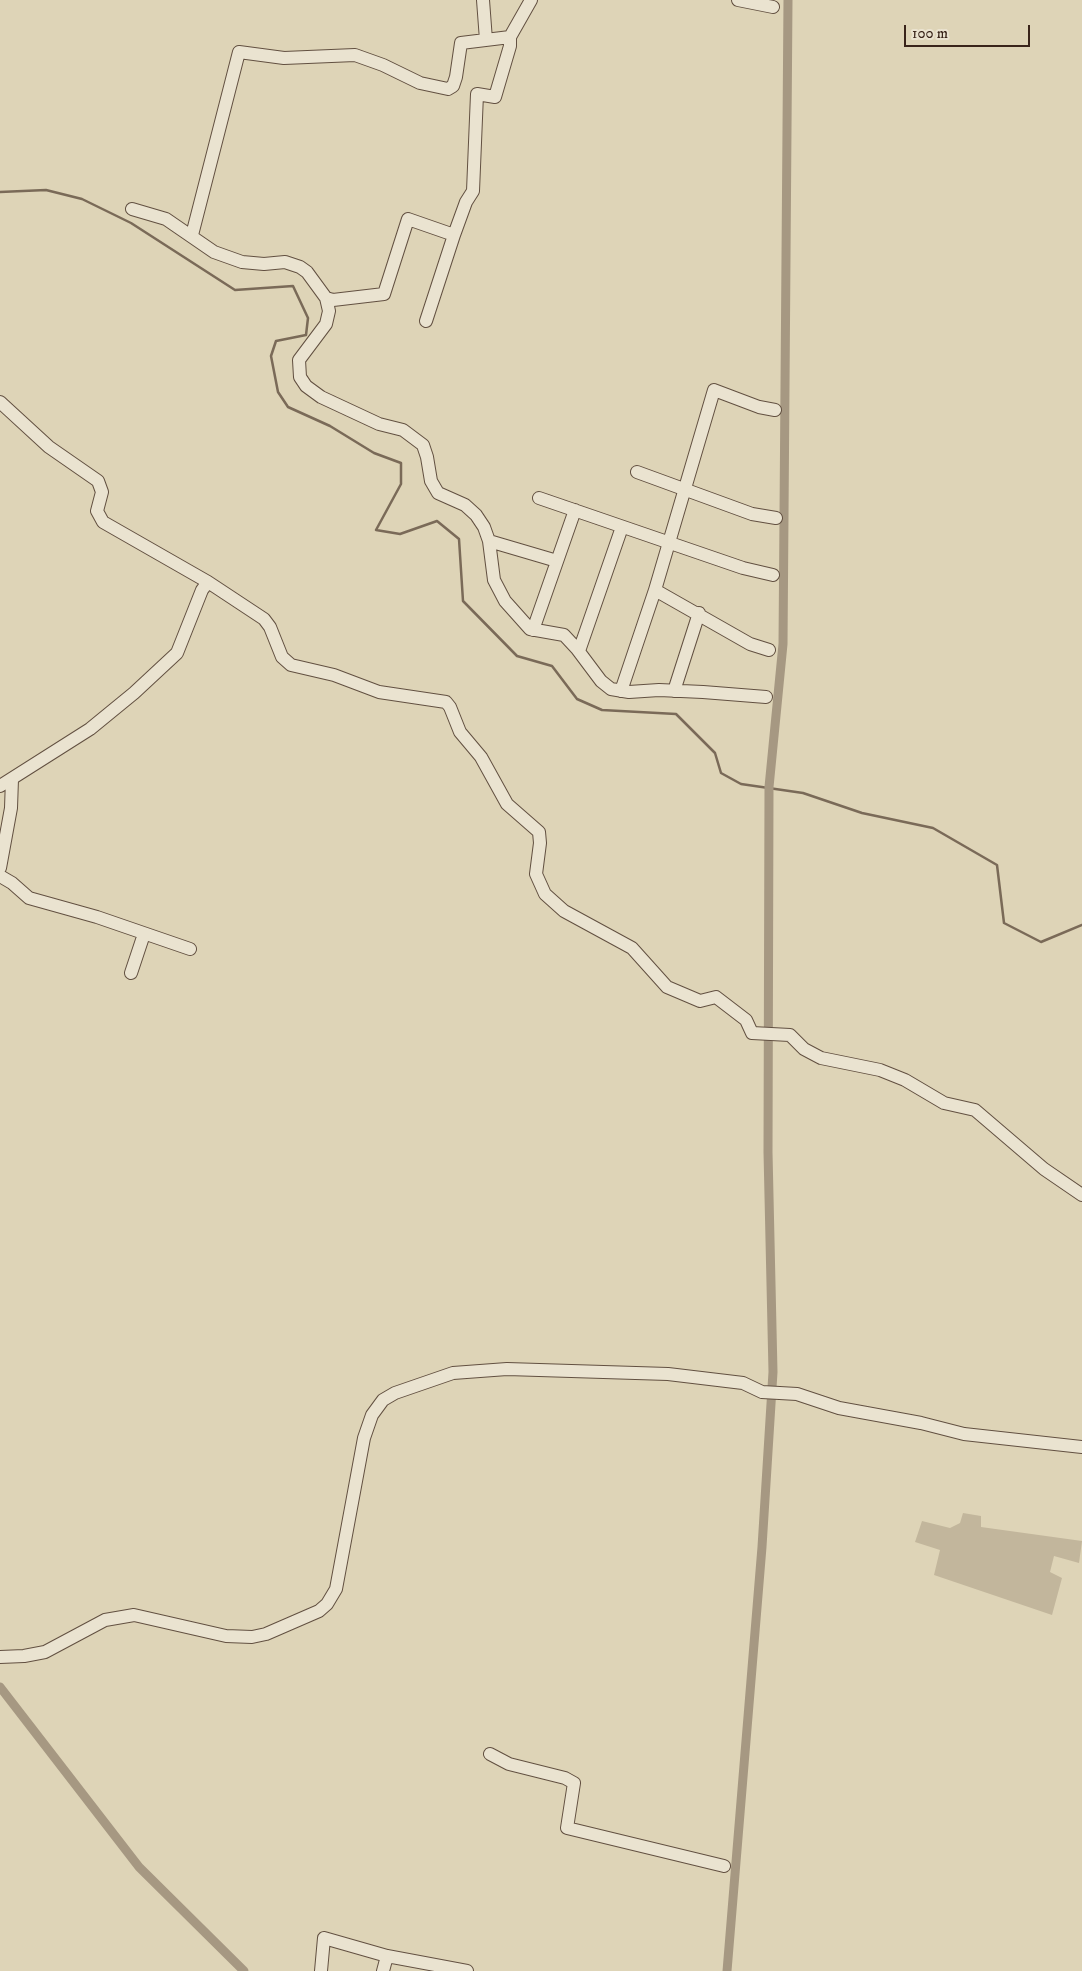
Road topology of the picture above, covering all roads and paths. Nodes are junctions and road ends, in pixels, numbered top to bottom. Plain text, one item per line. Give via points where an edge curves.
1 (483, 0) edge
2 (531, 0) edge
3 (738, 0) edge
4 (773, 7) dead end
5 (510, 37) junction
6 (486, 40) junction
7 (132, 209) dead end
8 (192, 235) junction
9 (454, 235) junction
10 (326, 298) junction
11 (426, 321) dead end
12 (0, 402) edge
13 (775, 410) dead end
14 (637, 472) dead end
15 (684, 490) junction
16 (539, 498) dead end
17 (575, 510) junction
18 (776, 518) dead end
19 (622, 527) junction
20 (489, 541) junction
21 (670, 543) junction
22 (557, 561) junction
23 (773, 576) dead end
24 (208, 582) junction
25 (655, 590) junction
26 (699, 613) junction
27 (533, 630) junction
28 (769, 650) dead end
29 (579, 651) junction
30 (621, 691) junction
31 (674, 691) junction
32 (766, 697) dead end
33 (12, 779) junction
34 (0, 786) edge
35 (0, 868) edge
36 (0, 876) edge
37 (144, 934) junction
38 (190, 949) dead end
39 (131, 972) dead end
40 (1082, 1195) edge
41 (1082, 1447) edge
42 (0, 1656) edge
43 (490, 1754) dead end
44 (724, 1866) dead end
45 (387, 1956) junction
46 (433, 1967) edge
47 (321, 1971) edge
48 (383, 1971) edge
49 (467, 1971) edge

1 - 6 street
2 - 5 street
3 - 4 street
5 - 6 street
5 - 9 street via 495,97 477,94 473,192
6 - 8 street via 462,43 456,77 448,89 420,83 355,55 284,58 239,52
7 - 8 street via 166,218
8 - 10 street via 214,252 242,262 284,262 300,267 308,272
9 - 10 street via 408,219 384,294
9 - 11 street
10 - 20 street via 329,311 326,324 299,360 300,377 306,386 346,410 404,430 417,438 428,456 431,481 438,493 465,505 476,515
12 - 24 street via 49,447 98,481 102,492 97,510 103,522
13 - 15 street via 714,390
14 - 15 street
15 - 18 street via 752,514
15 - 21 street
16 - 17 street
17 - 19 street
17 - 22 street
19 - 21 street
19 - 29 street
20 - 22 street
20 - 27 street via 494,580 517,616
21 - 23 street
21 - 25 street
22 - 27 street
24 - 33 street via 177,653 90,730
24 - 40 street via 267,622 279,653 290,665 334,675 379,692 446,702 460,732 481,757 507,804 539,832 536,874 549,899 632,948 668,987 700,1000 716,997 746,1020 752,1033 790,1035 804,1049 820,1058 880,1070 905,1080 944,1103 979,1112 1044,1169
25 - 26 street
25 - 30 street
26 - 28 street via 750,644
26 - 31 street
27 - 29 street via 564,635
29 - 30 street via 601,681 611,689
30 - 31 street
31 - 32 street
33 - 34 street
33 - 35 street via 11,808
36 - 37 street via 29,898
37 - 38 street
37 - 39 street
41 - 42 street via 964,1434 839,1408 793,1394 762,1392 743,1383 668,1374 514,1369 453,1374 382,1400 372,1415 364,1438 336,1589 319,1611 252,1637 226,1636 134,1615 105,1620 45,1652
43 - 44 street via 509,1764 574,1783 567,1828
45 - 46 street
45 - 47 street via 324,1938
45 - 48 street
46 - 49 street

